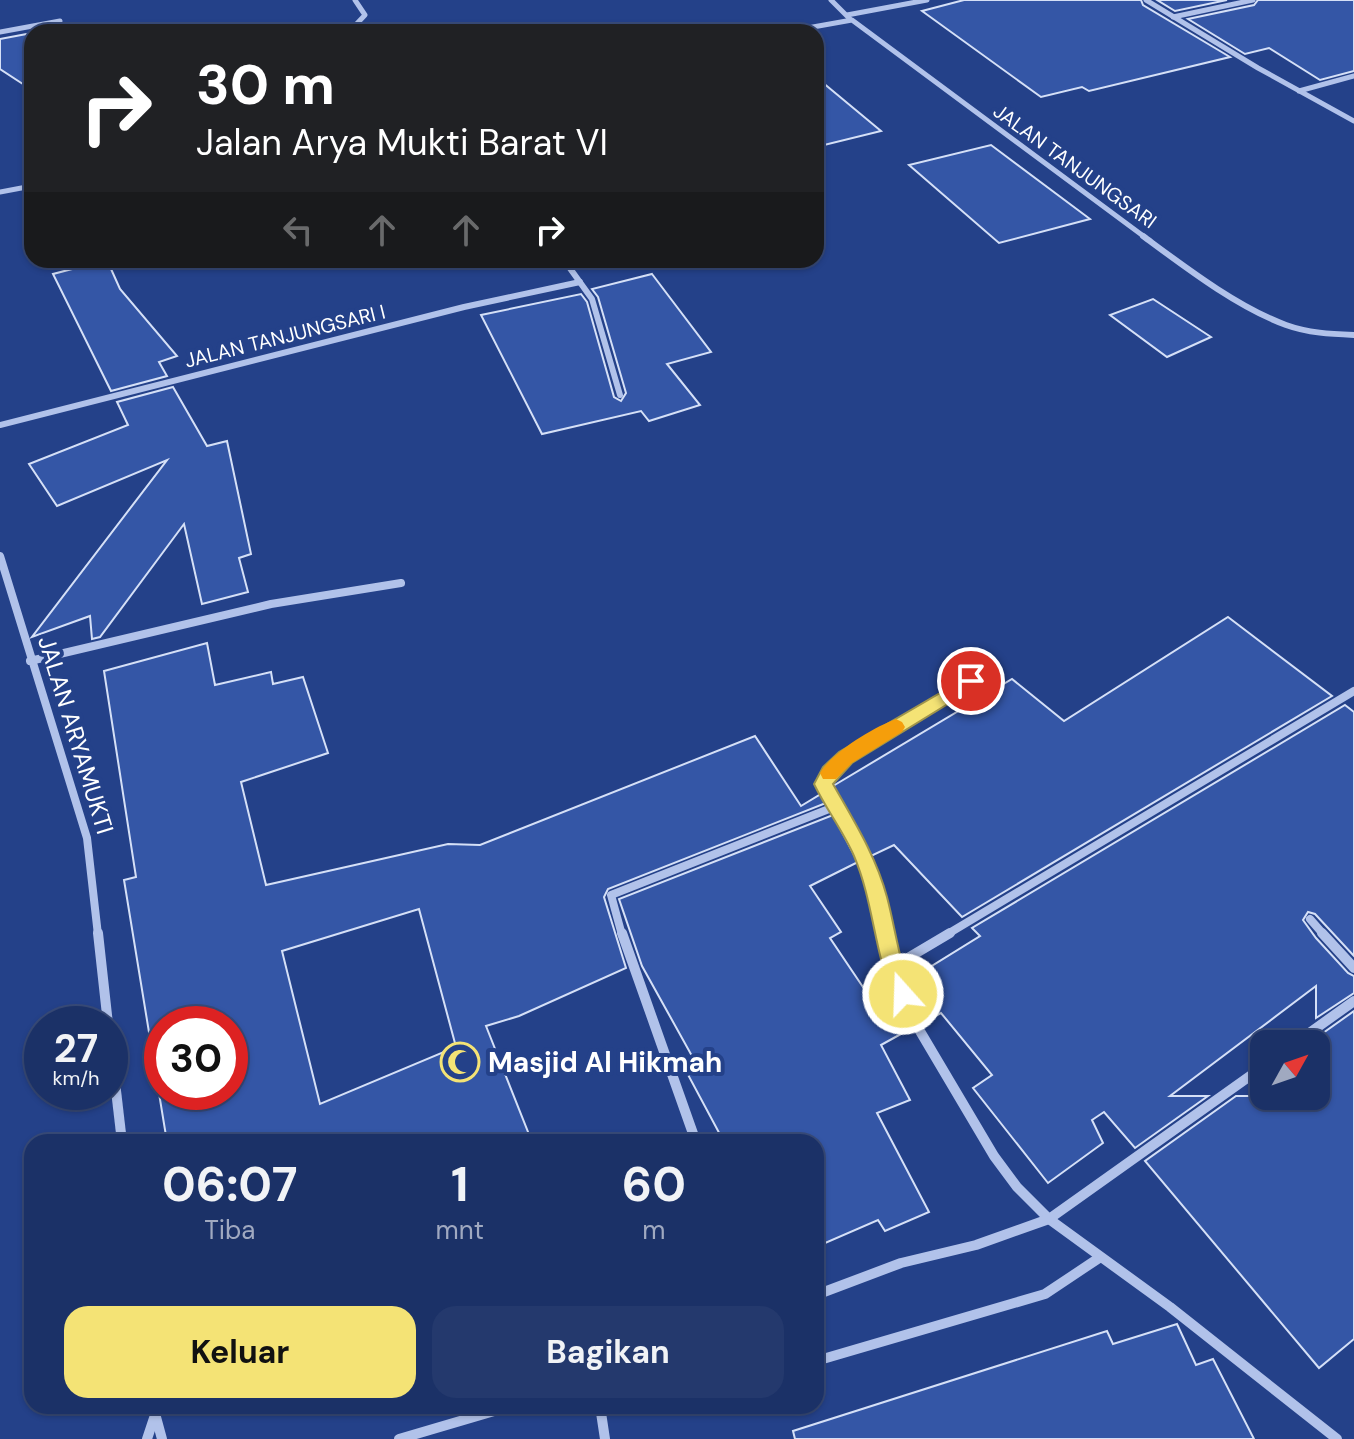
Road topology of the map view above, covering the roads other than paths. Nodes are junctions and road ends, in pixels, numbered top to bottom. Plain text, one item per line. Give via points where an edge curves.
1 (355, 0) edge
2 (831, 0) edge
3 (927, 0) edge
4 (1146, 0) edge
5 (1253, 0) edge
6 (1172, 17) junction
7 (850, 18) junction
8 (60, 21) dead end
9 (44, 24) edge
10 (357, 24) edge
11 (822, 24) edge
12 (24, 28) edge
13 (0, 32) edge
14 (1354, 76) edge
15 (1299, 91) junction
16 (1354, 121) edge
17 (24, 188) edge
18 (0, 192) edge
19 (570, 268) edge
20 (580, 282) junction
21 (1354, 335) edge
22 (620, 395) dead end
23 (0, 425) edge
24 (0, 556) edge
25 (401, 583) dead end
26 (30, 661) junction
27 (971, 681) dead end
28 (1354, 691) edge
29 (834, 807) junction
30 (1310, 919) dead end
31 (891, 968) junction
32 (1354, 968) edge
33 (1354, 1001) edge
34 (106, 1006) edge
35 (1314, 1030) edge
36 (1250, 1076) edge
37 (118, 1110) edge
38 (121, 1134) edge
39 (693, 1134) edge
40 (1049, 1219) junction
41 (1099, 1258) junction
42 (824, 1292) edge
43 (824, 1359) edge
44 (153, 1414) edge
45 (154, 1414) edge
46 (484, 1414) edge
47 (601, 1414) edge
48 (147, 1439) edge
49 (162, 1439) edge
50 (399, 1439) edge
51 (605, 1439) edge
52 (1337, 1439) edge

1 - 10 street via 365,15
2 - 7 street, JALAN TANJUNGSARI
3 - 7 street
4 - 6 street
5 - 6 street
6 - 15 street
7 - 11 street
7 - 21 street, JALAN TANJUNGSARI via 1191,270 1286,325
8 - 9 street
12 - 13 street
14 - 15 street
15 - 16 street
17 - 18 street
19 - 20 street
20 - 22 street via 592,299
20 - 23 street, JALAN TANJUNGSARI I
24 - 26 street, JALAN ARYAMUKTI
25 - 26 street via 271,604
26 - 34 street, JALAN ARYAMUKTI via 87,838
27 - 29 street via 845,757 824,784
28 - 31 street
29 - 31 street via 863,854
29 - 39 street via 611,895
30 - 32 street
31 - 40 street via 914,1021 994,1156
33 - 35 street
36 - 40 street
37 - 38 street
40 - 41 street
40 - 42 street
41 - 43 street via 1045,1294
41 - 52 street
44 - 48 street
45 - 49 street
46 - 50 street
47 - 51 street

